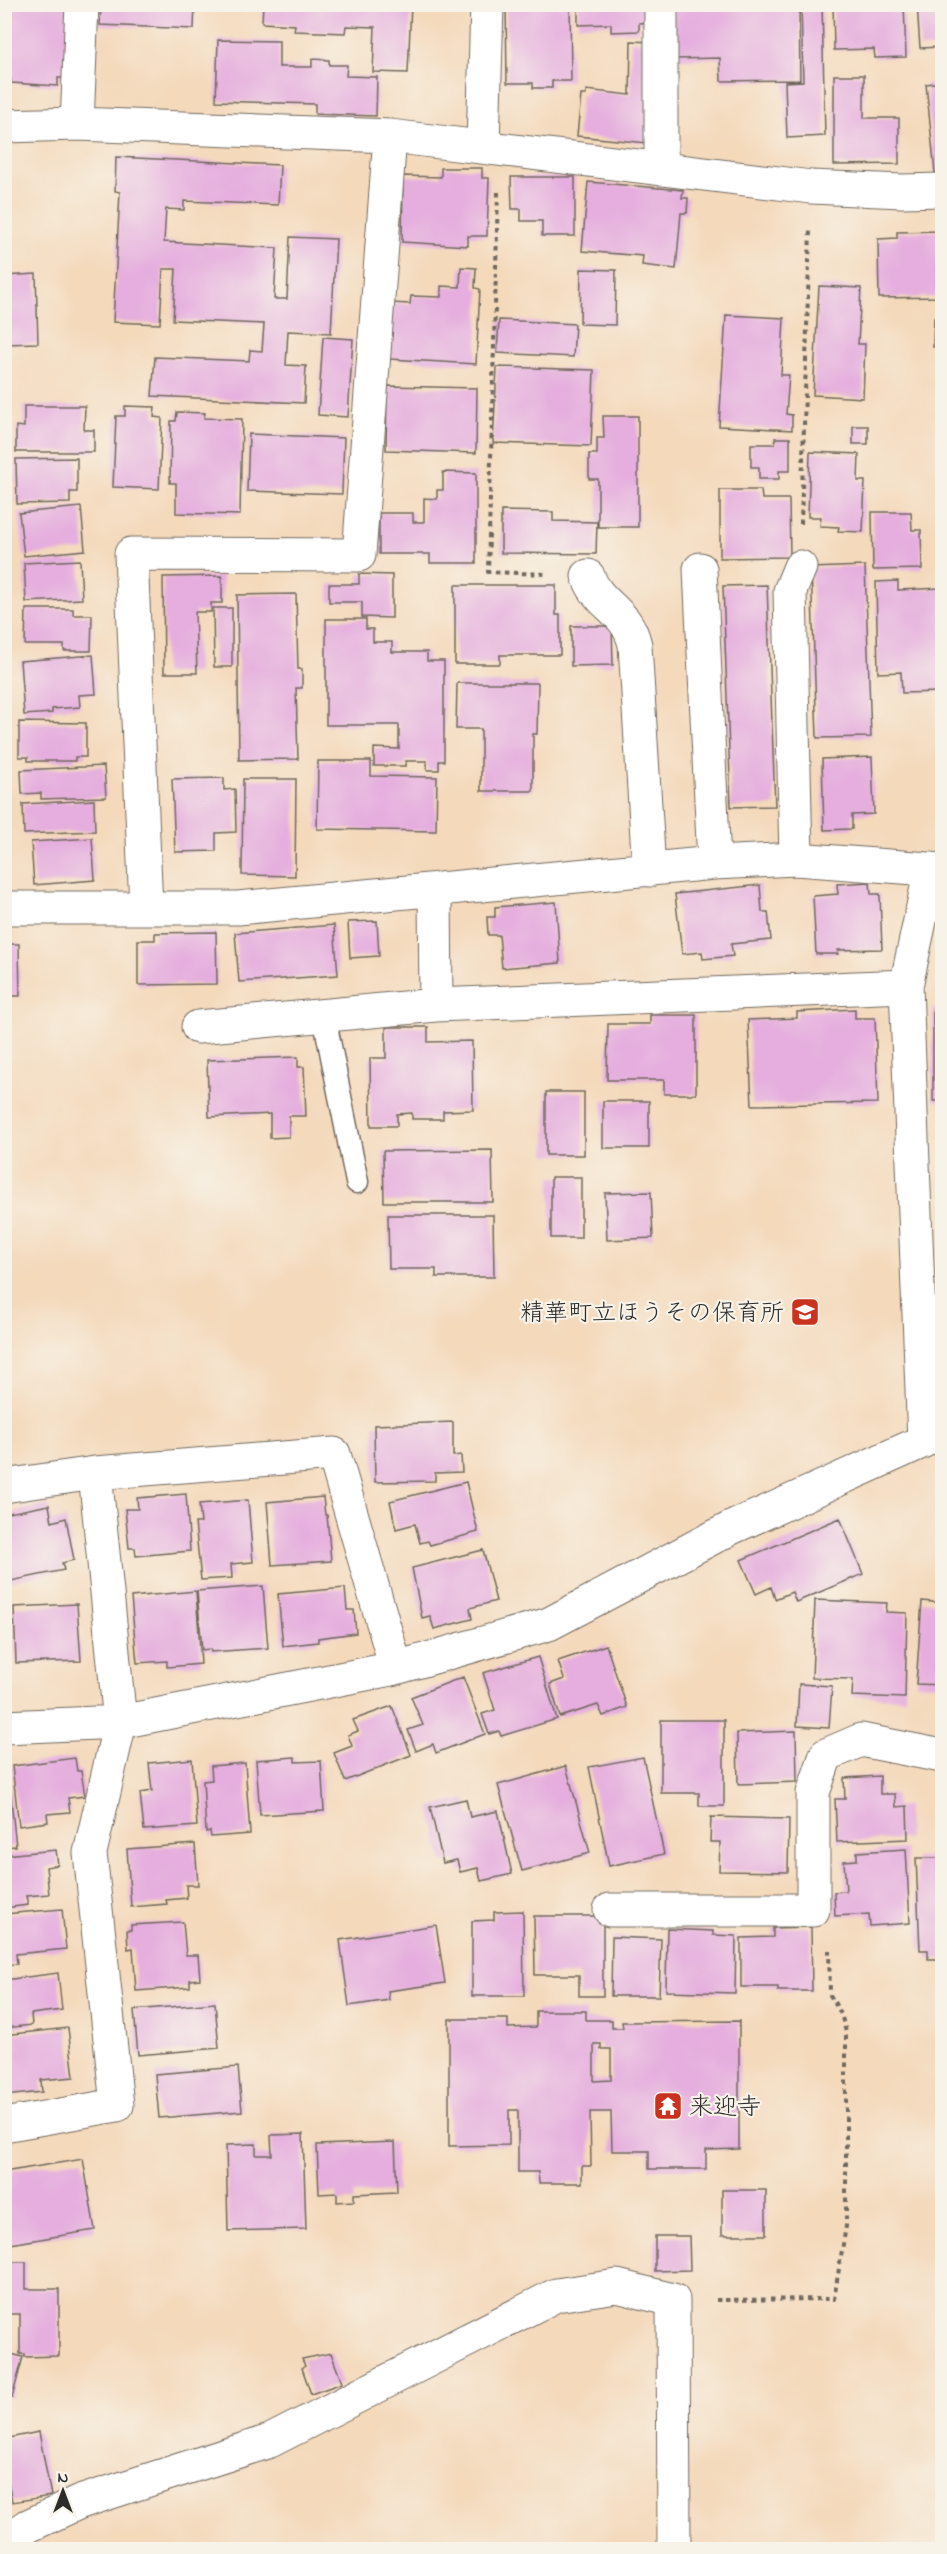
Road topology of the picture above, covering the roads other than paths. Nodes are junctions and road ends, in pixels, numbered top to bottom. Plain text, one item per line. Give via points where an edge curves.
1 (82, 4) edge
2 (488, 4) edge
3 (661, 4) edge
4 (77, 124) junction
5 (4, 126) edge
6 (390, 136) junction
7 (491, 148) junction
8 (662, 169) junction
9 (942, 190) edge
10 (800, 567) road end
11 (700, 569) dead end
12 (588, 576) road end
13 (796, 859) junction
14 (714, 863) junction
15 (937, 869) edge
16 (649, 870) junction
17 (435, 891) junction
18 (4, 908) edge
19 (146, 908) junction
20 (906, 986) junction
21 (436, 1005) junction
22 (324, 1016) junction
23 (198, 1028) dead end
24 (357, 1182) dead end
25 (95, 1473) junction
26 (4, 1486) edge
27 (396, 1668) junction
28 (120, 1722) junction
29 (4, 1727) edge
30 (942, 1756) edge
31 (610, 1910) dead end
32 (4, 2125) edge
33 (4, 2542) edge
34 (674, 2550) edge

1 - 4 street
2 - 7 street
3 - 8 street
4 - 5 street
4 - 6 street
6 - 7 street
6 - 19 street via 358,555 131,554
7 - 8 street
8 - 9 street via 811,187
10 - 13 street via 790,591
11 - 14 street
12 - 16 street via 594,592 621,614 632,629
13 - 14 street
13 - 15 street
14 - 16 street
15 - 20 street
16 - 17 street
17 - 19 street via 249,907
17 - 21 street
18 - 19 street
20 - 21 street
20 - 27 street via 924,1441 731,1527 549,1624
21 - 22 street
22 - 23 street
22 - 24 lane
25 - 26 street
25 - 27 street via 334,1454
25 - 28 street
27 - 28 street
28 - 29 street
28 - 32 street via 90,1853 117,2105
30 - 31 street via 861,1740 826,1755 813,1793 813,1910
33 - 34 street via 80,2502 270,2441 556,2295 617,2286 673,2300

